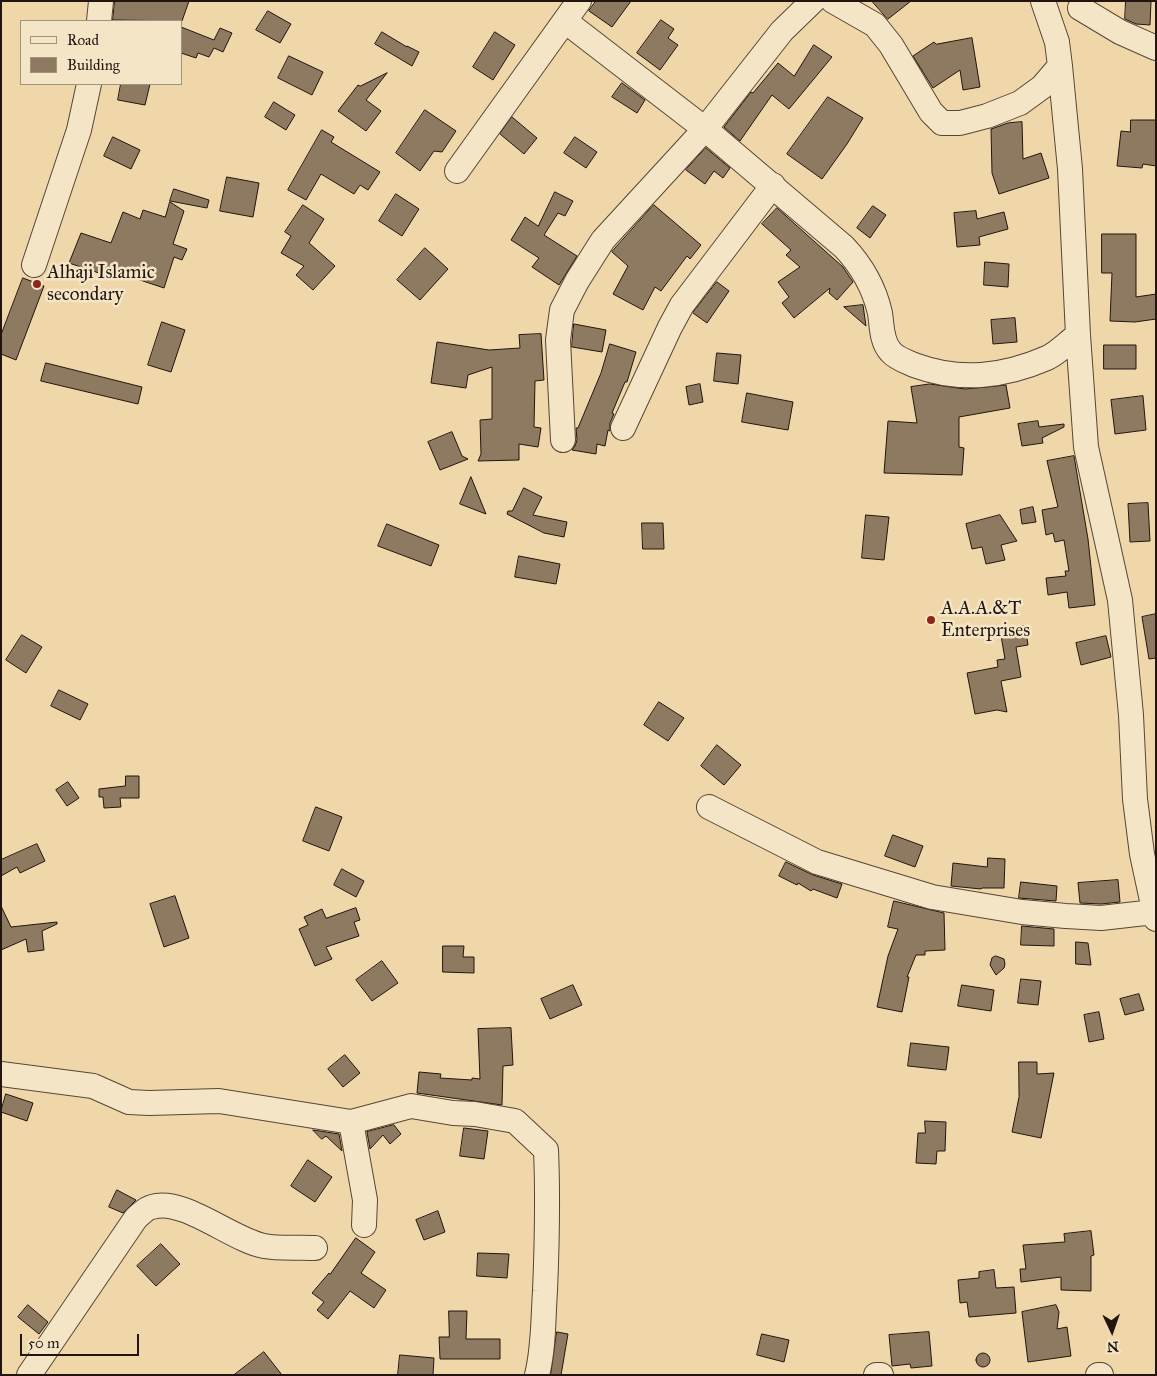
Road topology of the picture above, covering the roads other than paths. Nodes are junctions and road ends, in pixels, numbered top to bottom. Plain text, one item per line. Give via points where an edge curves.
1 (101, 1) edge
2 (579, 1) edge
3 (813, 1) edge
4 (833, 1) edge
5 (1043, 1) edge
6 (1082, 5) edge
7 (99, 20) edge
8 (565, 21) junction
9 (1058, 42) junction
10 (1156, 48) edge
11 (1060, 66) junction
12 (89, 85) edge
13 (705, 129) junction
14 (457, 171) dead end
15 (773, 185) junction
16 (34, 265) dead end
17 (1078, 335) junction
18 (623, 428) dead end
19 (562, 440) dead end
20 (709, 807) dead end
21 (1155, 915) edge
22 (1, 1074) edge
23 (351, 1122) junction
24 (364, 1225) dead end
25 (315, 1248) dead end
26 (29, 1375) edge
27 (537, 1375) edge
28 (876, 1375) edge
29 (881, 1375) edge

1 - 7 street
2 - 8 street
3 - 13 street via 782,30
4 - 11 street via 875,25 892,45 931,112 942,123 960,123 1020,103 1042,87
5 - 9 street
6 - 9 street
6 - 10 street via 1120,32
8 - 13 street
8 - 14 street
9 - 11 street
11 - 17 street via 1070,169
12 - 16 street via 79,130
13 - 15 street
13 - 19 street via 603,240 562,310 558,340
15 - 17 street via 859,262 874,292 882,333 890,352 908,362 934,372 962,376 994,374 1049,357
15 - 18 street via 682,305
17 - 21 street via 1086,447 1120,600 1135,799
20 - 21 street via 817,862 932,897 1066,916
22 - 23 street via 93,1086 129,1102 219,1101
23 - 24 street via 365,1200
23 - 27 street via 411,1106 475,1114 515,1121 546,1150 546,1257 542,1356
25 - 26 street via 264,1246 176,1207 151,1207 136,1218
28 - 29 street

